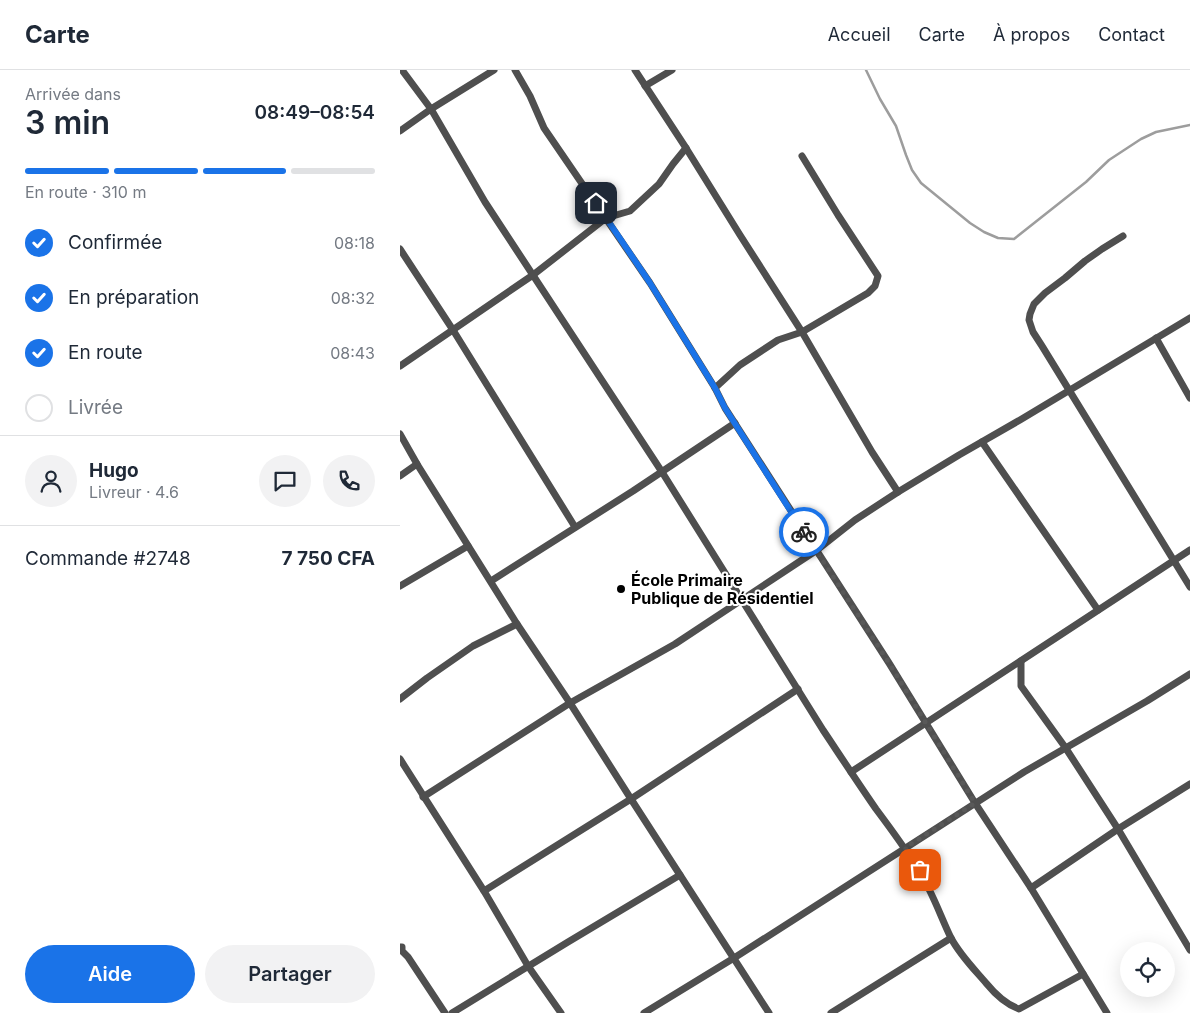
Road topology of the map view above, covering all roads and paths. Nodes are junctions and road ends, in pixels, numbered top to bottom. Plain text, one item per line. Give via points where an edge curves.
1 (402, 70) edge
2 (494, 70) edge
3 (515, 70) edge
4 (635, 70) edge
5 (672, 70) edge
6 (645, 86) junction
7 (431, 109) junction
8 (400, 131) edge
9 (686, 148) junction
10 (802, 156) dead end
11 (606, 218) junction
12 (1123, 236) dead end
13 (400, 249) edge
14 (533, 275) junction
15 (1190, 318) edge
16 (453, 330) junction
17 (802, 332) junction
18 (1156, 338) junction
19 (400, 366) edge
20 (715, 388) junction
21 (1069, 391) junction
22 (1190, 398) edge
23 (735, 423) junction
24 (400, 434) edge
25 (982, 442) junction
26 (417, 464) junction
27 (662, 472) junction
28 (400, 476) edge
29 (898, 492) junction
30 (575, 527) junction
31 (468, 546) junction
32 (816, 550) junction
33 (1190, 550) edge
34 (1174, 560) junction
35 (491, 581) junction
36 (400, 586) edge
37 (1190, 587) edge
38 (742, 600) junction
39 (1098, 610) junction
40 (517, 624) junction
41 (1020, 661) junction
42 (1190, 674) edge
43 (798, 689) junction
44 (400, 699) edge
45 (570, 703) junction
46 (927, 722) junction
47 (1065, 747) junction
48 (400, 759) edge
49 (851, 772) junction
50 (1190, 784) edge
51 (423, 797) junction
52 (631, 799) junction
53 (975, 803) junction
54 (1118, 829) junction
55 (905, 848) junction
56 (680, 875) junction
57 (1030, 888) junction
58 (484, 892) junction
59 (952, 938) junction
60 (401, 946) edge
61 (1190, 950) edge
62 (734, 958) junction
63 (528, 966) junction
64 (1083, 974) junction
65 (445, 1013) edge
66 (452, 1013) edge
67 (560, 1013) edge
68 (644, 1013) edge
69 (769, 1013) edge
70 (831, 1013) edge
71 (1107, 1013) edge

1 - 7 street
2 - 7 street
3 - 11 street via 544,128
4 - 6 street
5 - 6 street
6 - 9 street
7 - 8 street
7 - 14 street via 485,202
9 - 11 street via 659,184 630,210
9 - 17 street
10 - 17 street via 878,276 868,293
11 - 14 street
11 - 20 street
12 - 21 street via 1045,293 1034,304 1030,314 1033,332
13 - 16 street
14 - 16 street
14 - 27 street
15 - 18 street
16 - 19 street
16 - 30 street
17 - 20 street via 778,340 740,365
17 - 29 street
18 - 21 street
18 - 22 street
20 - 23 street
21 - 25 street
21 - 34 street
23 - 27 street
23 - 32 street
24 - 26 street
25 - 29 street
25 - 39 street
26 - 28 street
26 - 31 street
27 - 30 street
27 - 38 street
29 - 32 street
30 - 35 street
31 - 35 street
31 - 36 street
32 - 38 street
32 - 46 street
33 - 34 street
34 - 37 street
34 - 39 street
35 - 40 street
38 - 43 street
38 - 45 street via 675,644
39 - 41 street
40 - 44 street via 473,646
40 - 45 street
41 - 46 street
41 - 47 street via 1021,686
42 - 47 street
43 - 49 street
43 - 52 street
45 - 51 street
45 - 52 street
46 - 49 street
46 - 53 street
47 - 53 street
47 - 54 street
48 - 51 street
49 - 55 street
50 - 54 street
51 - 58 street
52 - 56 street
52 - 58 street
53 - 55 street
53 - 57 street
54 - 57 street
54 - 61 street
55 - 59 street via 930,888
55 - 62 street
56 - 62 street
56 - 63 street
57 - 64 street
58 - 63 street
59 - 64 street via 972,968 993,991 1010,1006 1019,1009
59 - 70 street
60 - 65 street
62 - 68 street
62 - 69 street
63 - 66 street
63 - 67 street
64 - 71 street

